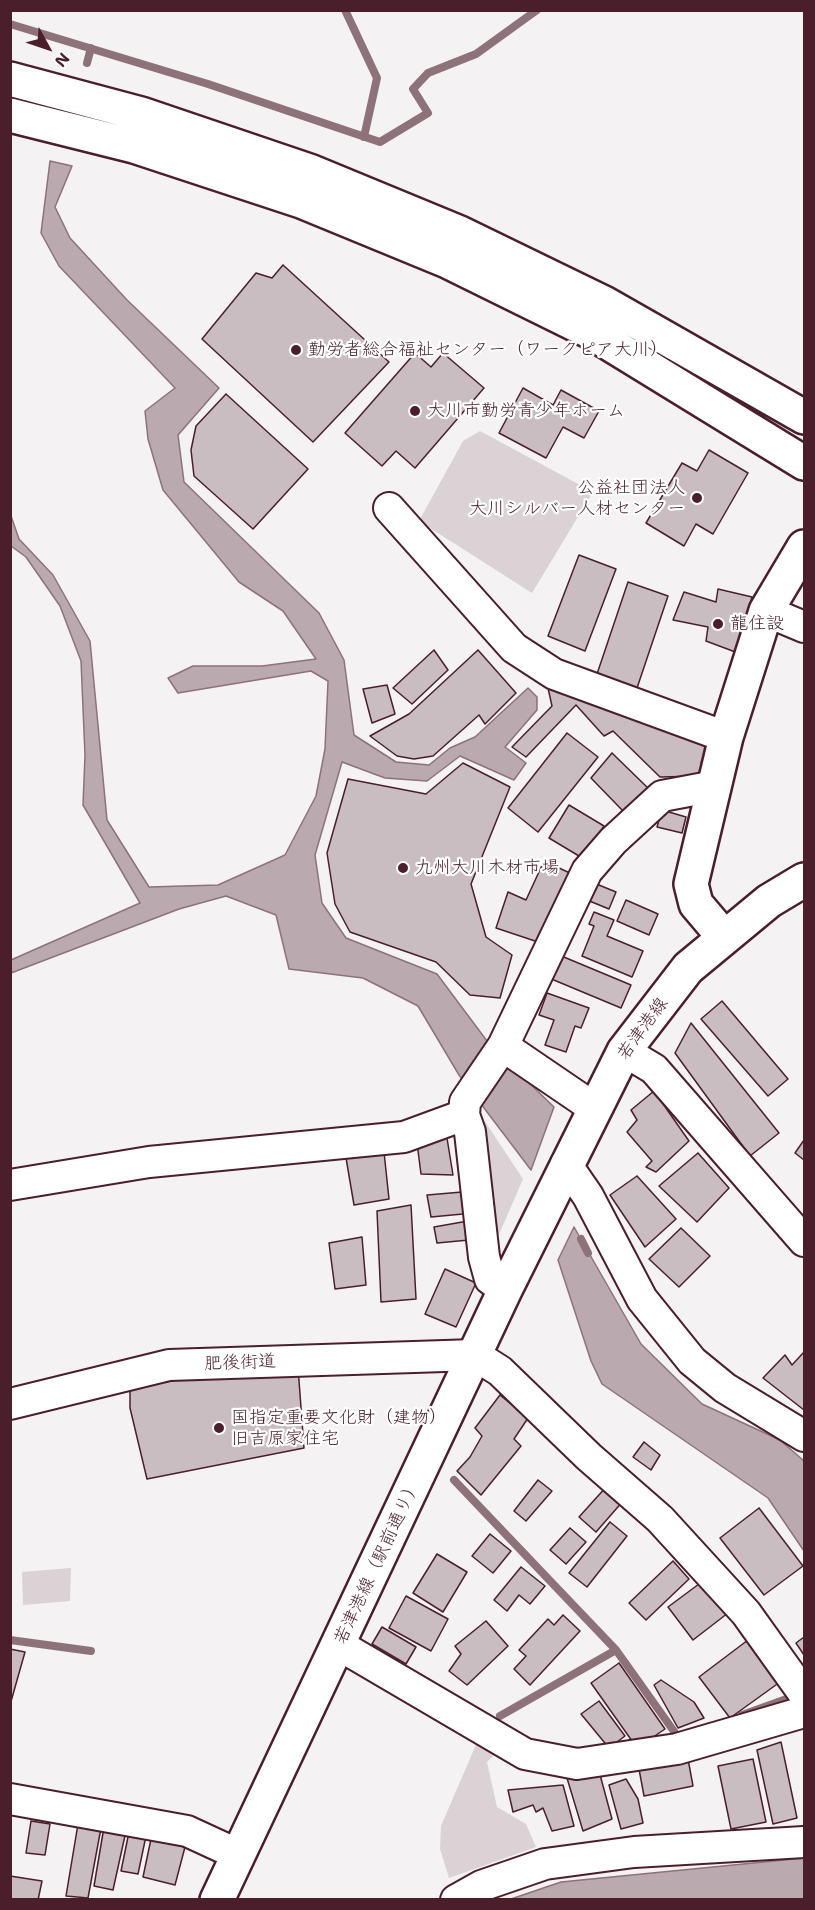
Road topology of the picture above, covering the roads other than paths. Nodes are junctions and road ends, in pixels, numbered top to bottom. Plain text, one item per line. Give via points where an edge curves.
1 (10, 79) edge
2 (10, 115) edge
3 (804, 417) edge
4 (804, 463) edge
5 (389, 508) dead end
6 (804, 547) edge
7 (766, 611) junction
8 (804, 627) edge
9 (726, 737) junction
10 (715, 786) junction
11 (804, 880) edge
12 (724, 937) junction
13 (503, 1046) junction
14 (624, 1051) junction
15 (464, 1108) junction
16 (594, 1108) junction
17 (562, 1173) junction
18 (10, 1185) edge
19 (537, 1223) joint
20 (804, 1241) edge
21 (505, 1290) junction
22 (475, 1355) junction
23 (10, 1404) edge
24 (804, 1436) edge
25 (339, 1645) junction
26 (804, 1694) edge
27 (804, 1712) edge
28 (10, 1799) edge
29 (804, 1842) edge
30 (239, 1855) junction
31 (217, 1899) edge
32 (456, 1899) edge

1 - 3 street via 141,114 312,172 460,232 604,303
2 - 4 street via 134,146 301,201 447,261 590,331
5 - 9 street via 514,648 554,674
6 - 7 street
7 - 8 street
7 - 9 street
9 - 10 street
10 - 12 street via 691,884 696,904
10 - 13 street via 662,796 613,840 587,871
11 - 12 street, 若津港線
12 - 14 street, 若津港線 via 688,968
13 - 15 street
13 - 16 street
14 - 16 street, 若津港線
14 - 20 street via 654,1069
15 - 18 street via 404,1137 149,1162
15 - 21 street via 484,1257 490,1279
16 - 17 street, 若津港線
17 - 19 street, 若津港線
17 - 24 street via 588,1196 642,1299 692,1361 725,1388
19 - 21 street, 若津港線（駅前通り）
21 - 22 street, 若津港線（駅前通り）
22 - 23 street, 肥後街道 via 169,1365
22 - 25 street, 若津港線（駅前通り）
22 - 26 street via 500,1371 660,1519 746,1613
25 - 27 street via 525,1755 577,1764 677,1749
25 - 30 street, 若津港線（駅前通り）
28 - 30 street via 187,1831
29 - 32 street via 634,1852 545,1864
30 - 31 street, 若津港線（駅前通り）

